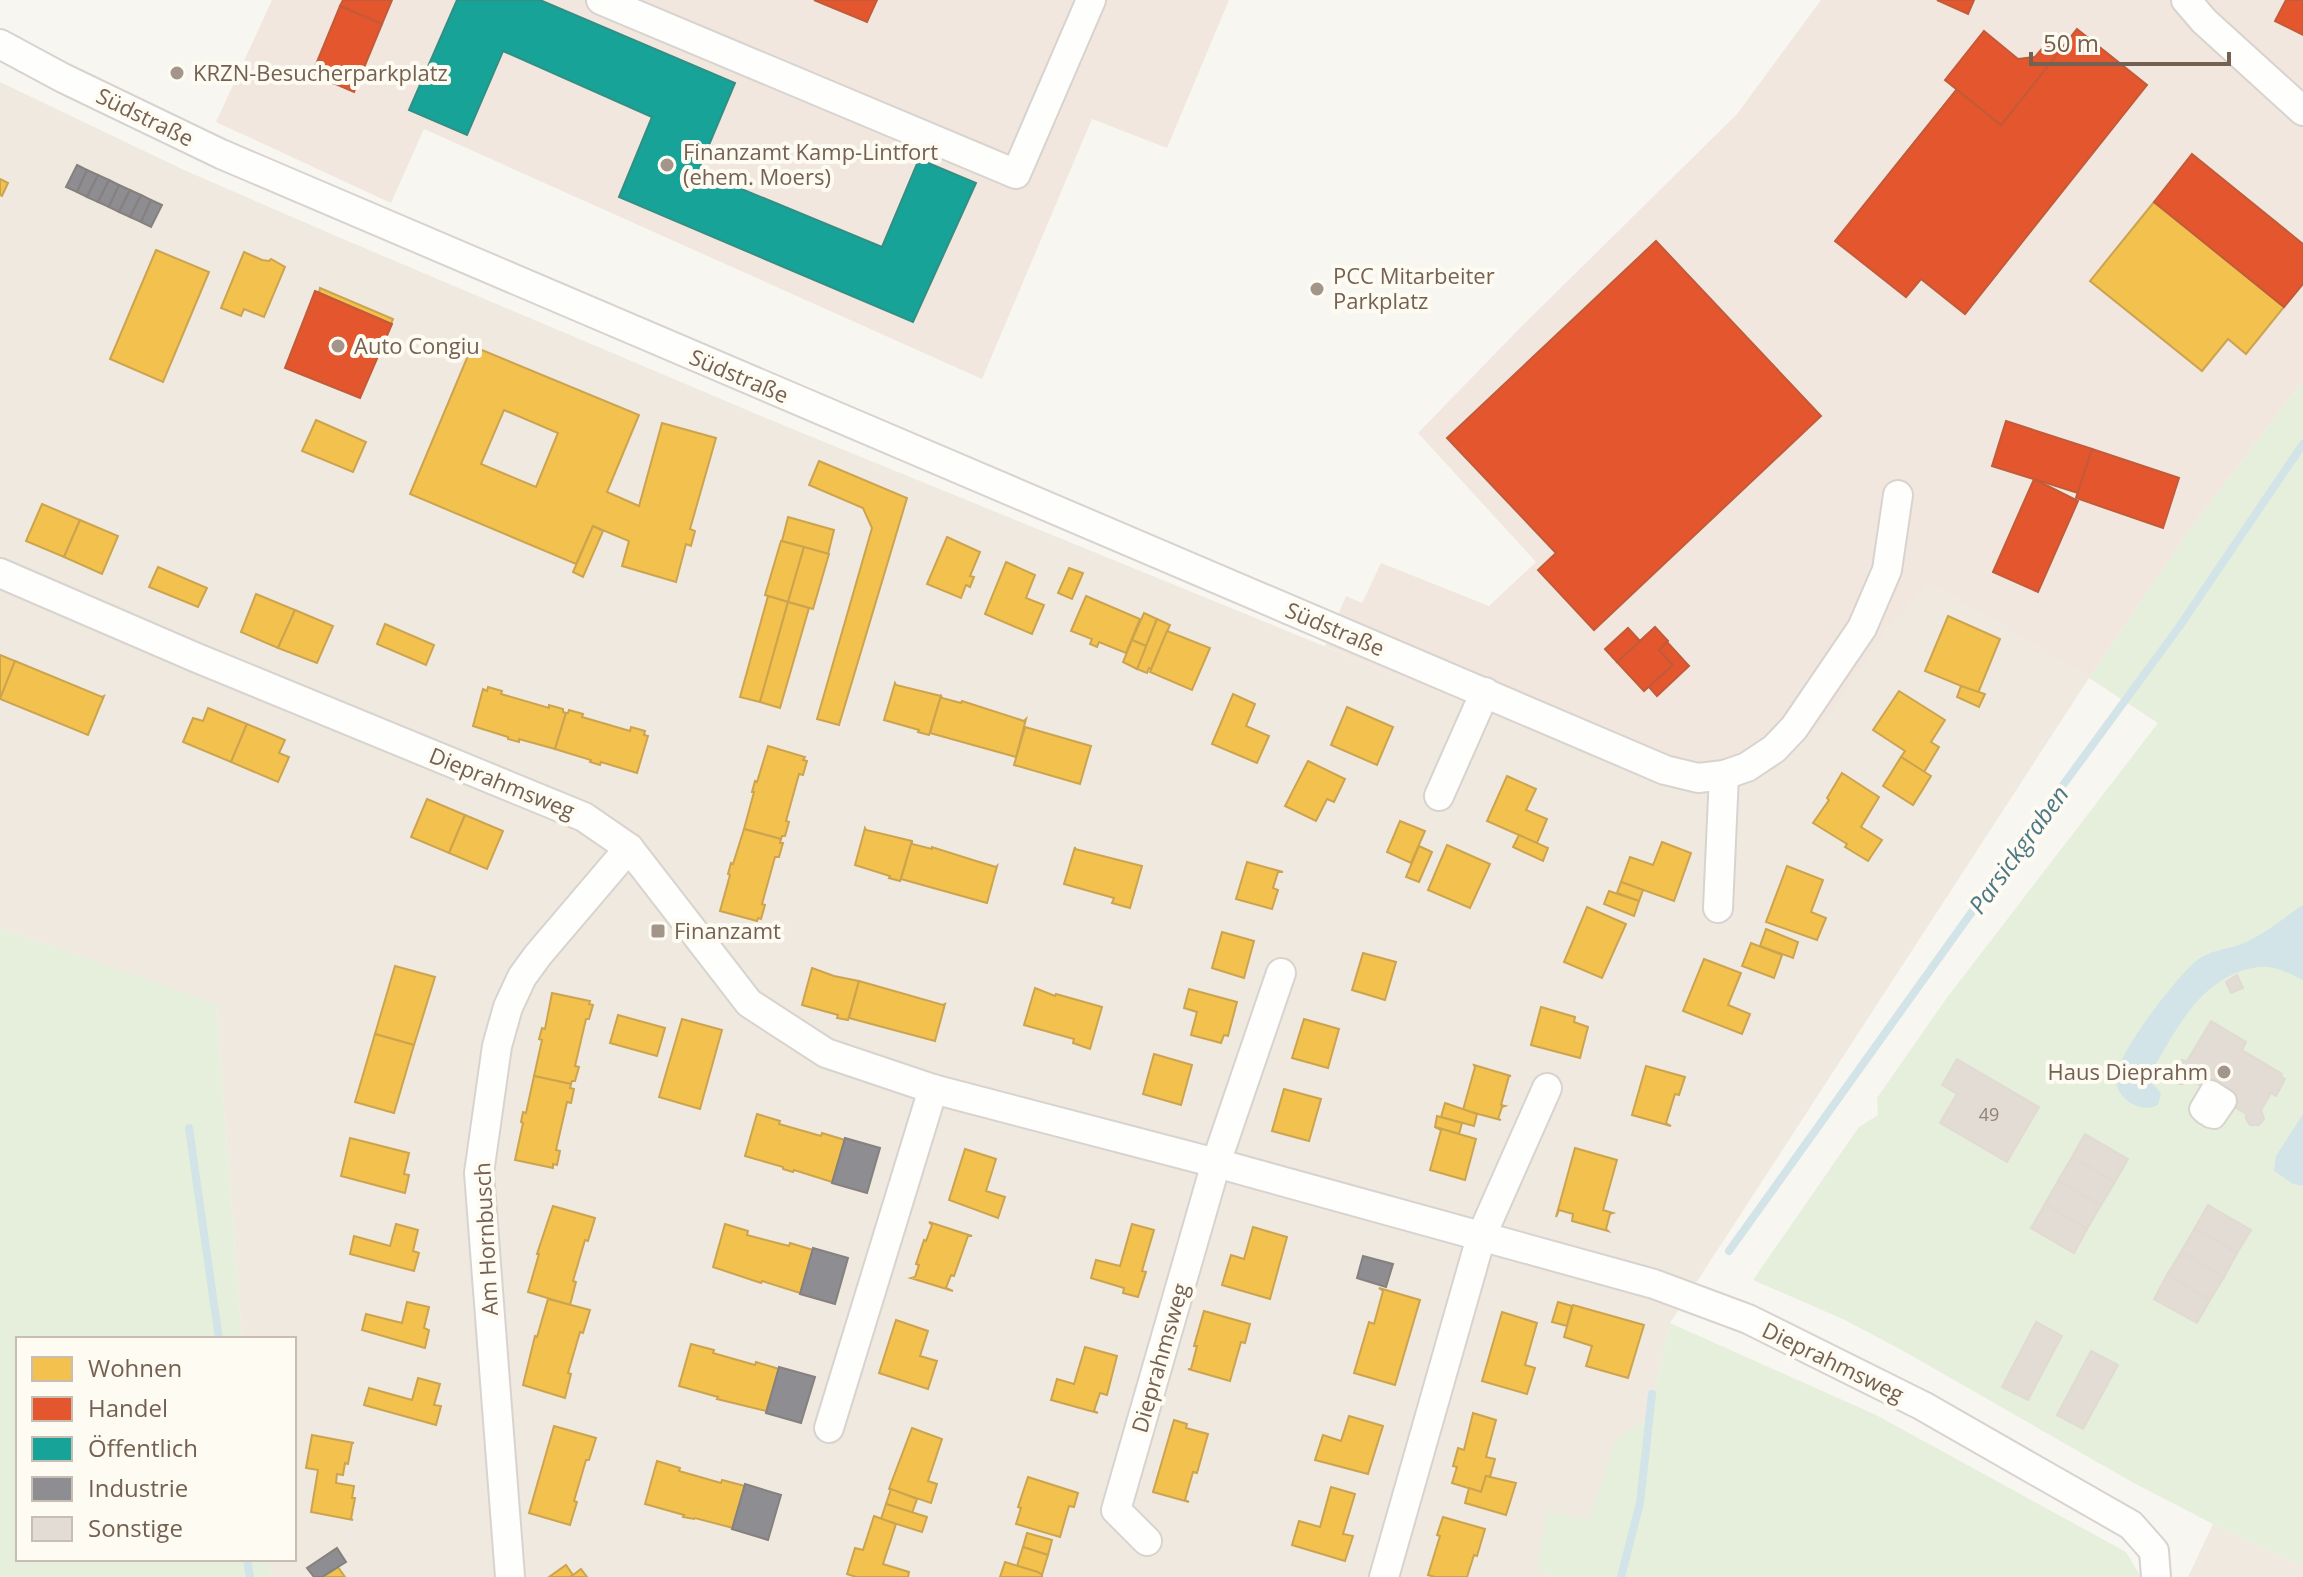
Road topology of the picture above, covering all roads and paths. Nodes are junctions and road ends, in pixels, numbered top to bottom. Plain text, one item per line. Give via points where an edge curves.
1 (601, 0) edge
2 (1091, 0) edge
3 (2186, 0) edge
4 (0, 44) edge
5 (2303, 111) edge
6 (1898, 495) dead end
7 (0, 573) edge
8 (1485, 692) junction
9 (1724, 775) junction
10 (1439, 796) dead end
11 (629, 848) junction
12 (1718, 908) dead end
13 (1281, 973) dead end
14 (1547, 1088) dead end
15 (933, 1089) junction
16 (1216, 1163) junction
17 (1481, 1237) junction
18 (829, 1428) dead end
19 (1147, 1541) dead end
20 (2155, 1564) edge
21 (510, 1577) edge
22 (1384, 1577) edge

1 - 2 street via 1016,174
3 - 5 street
4 - 8 street, Südstraße via 221,154
6 - 9 street, Südstraße via 1887,570 1862,628 1794,728 1774,749
7 - 11 street, Dieprahmsweg via 562,806
8 - 9 street, Südstraße via 1665,770 1698,778
8 - 10 street
9 - 12 street
11 - 15 street, Dieprahmsweg via 749,1003 826,1053
11 - 21 street, Am Hornbusch via 522,977 497,1046 479,1173
13 - 16 street, Dieprahmsweg
14 - 17 street
15 - 16 street, Dieprahmsweg
15 - 18 street
16 - 17 street, Dieprahmsweg
16 - 19 street, Dieprahmsweg via 1116,1510
17 - 20 street, Dieprahmsweg via 1654,1284 1748,1319 1923,1406 2131,1525
17 - 22 street

